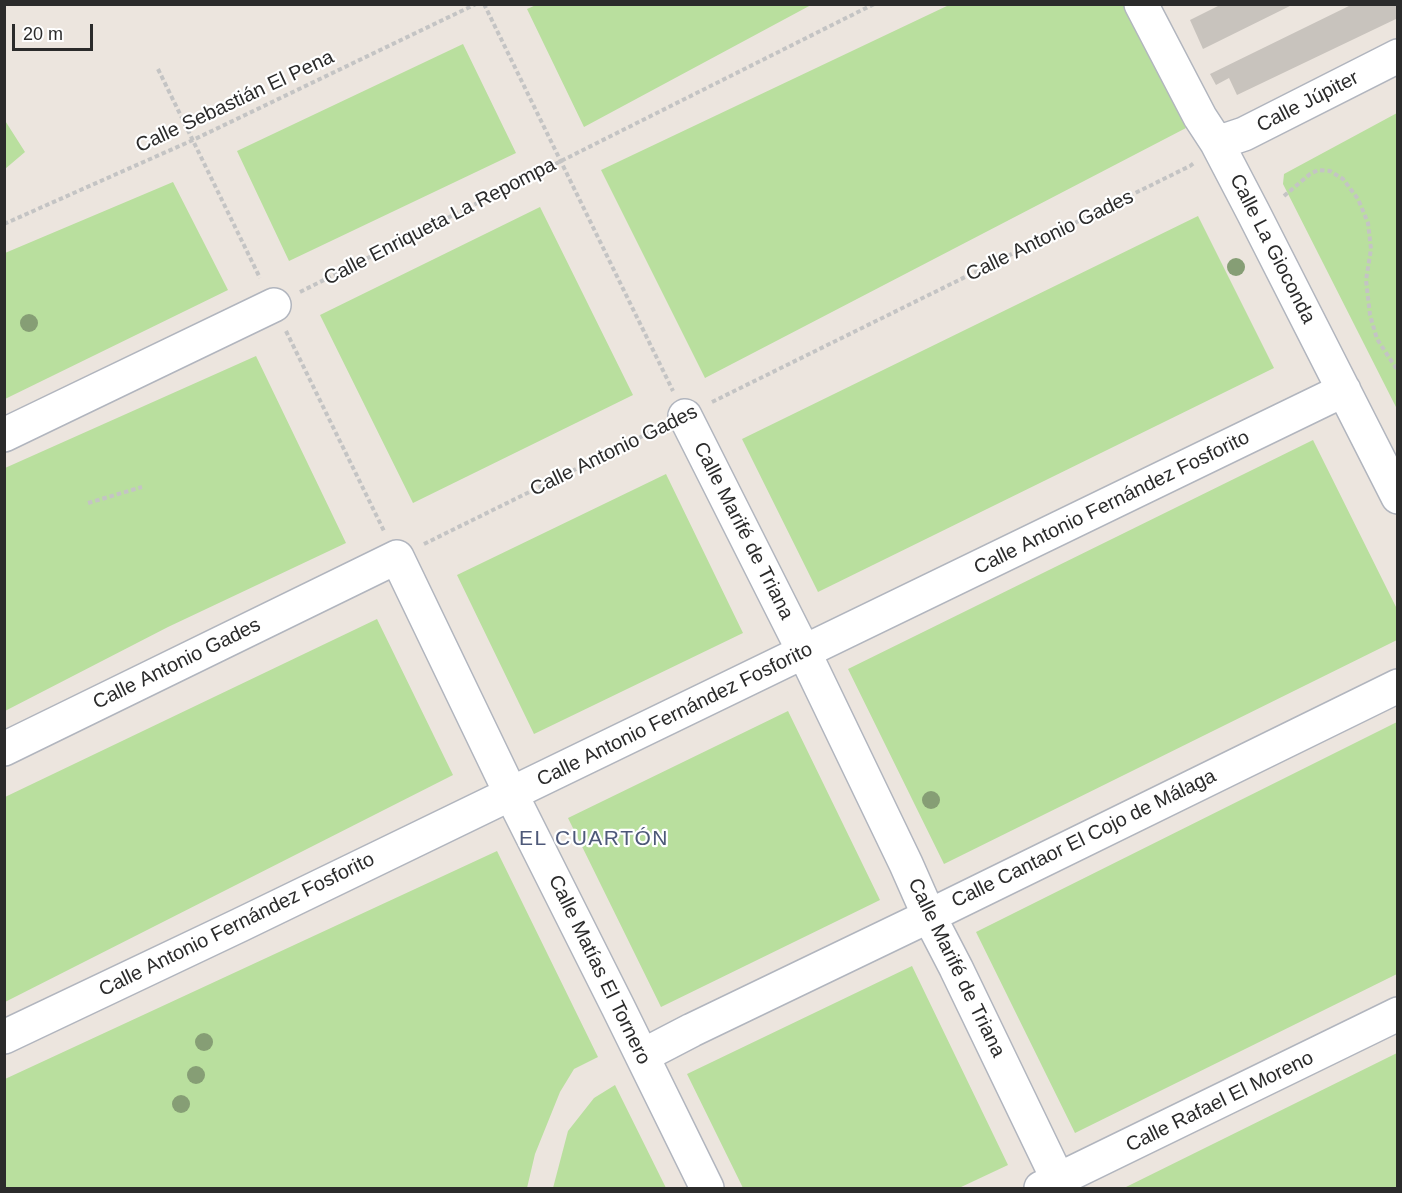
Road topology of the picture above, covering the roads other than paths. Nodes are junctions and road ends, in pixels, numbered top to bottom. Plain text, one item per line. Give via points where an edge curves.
1 (1145, 6) edge
2 (1398, 57) edge
3 (1217, 143) junction
4 (274, 305) road end
5 (1344, 390) junction
6 (685, 416) road end
7 (4, 435) edge
8 (1398, 497) edge
9 (397, 557) joint
10 (804, 652) junction
11 (1398, 686) edge
12 (4, 749) edge
13 (511, 794) junction
14 (929, 916) junction
15 (1398, 1014) edge
16 (4, 1037) edge
17 (642, 1056) junction
18 (1054, 1186) edge
19 (707, 1188) edge

1 - 3 street, Calle La Gioconda
2 - 3 street, Calle Júpiter via 1244,134
3 - 5 street, Calle La Gioconda
4 - 7 street
5 - 8 street, Calle La Gioconda
5 - 10 street, Calle Antonio Fernández Fosforito
6 - 10 street, Calle Marifé de Triana
9 - 12 street, Calle Antonio Gades
9 - 13 street, Calle Matías El Tornero
10 - 13 street, Calle Antonio Fernández Fosforito
10 - 14 street, Calle Marifé de Triana
11 - 14 street, Calle Cantaor El Cojo de Málaga
13 - 16 street, Calle Antonio Fernández Fosforito
13 - 17 street, Calle Matías El Tornero
14 - 17 street, Calle Cantaor El Cojo de Málaga
14 - 18 street, Calle Marifé de Triana
15 - 18 street, Calle Rafael El Moreno
17 - 19 street, Calle Matías El Tornero

